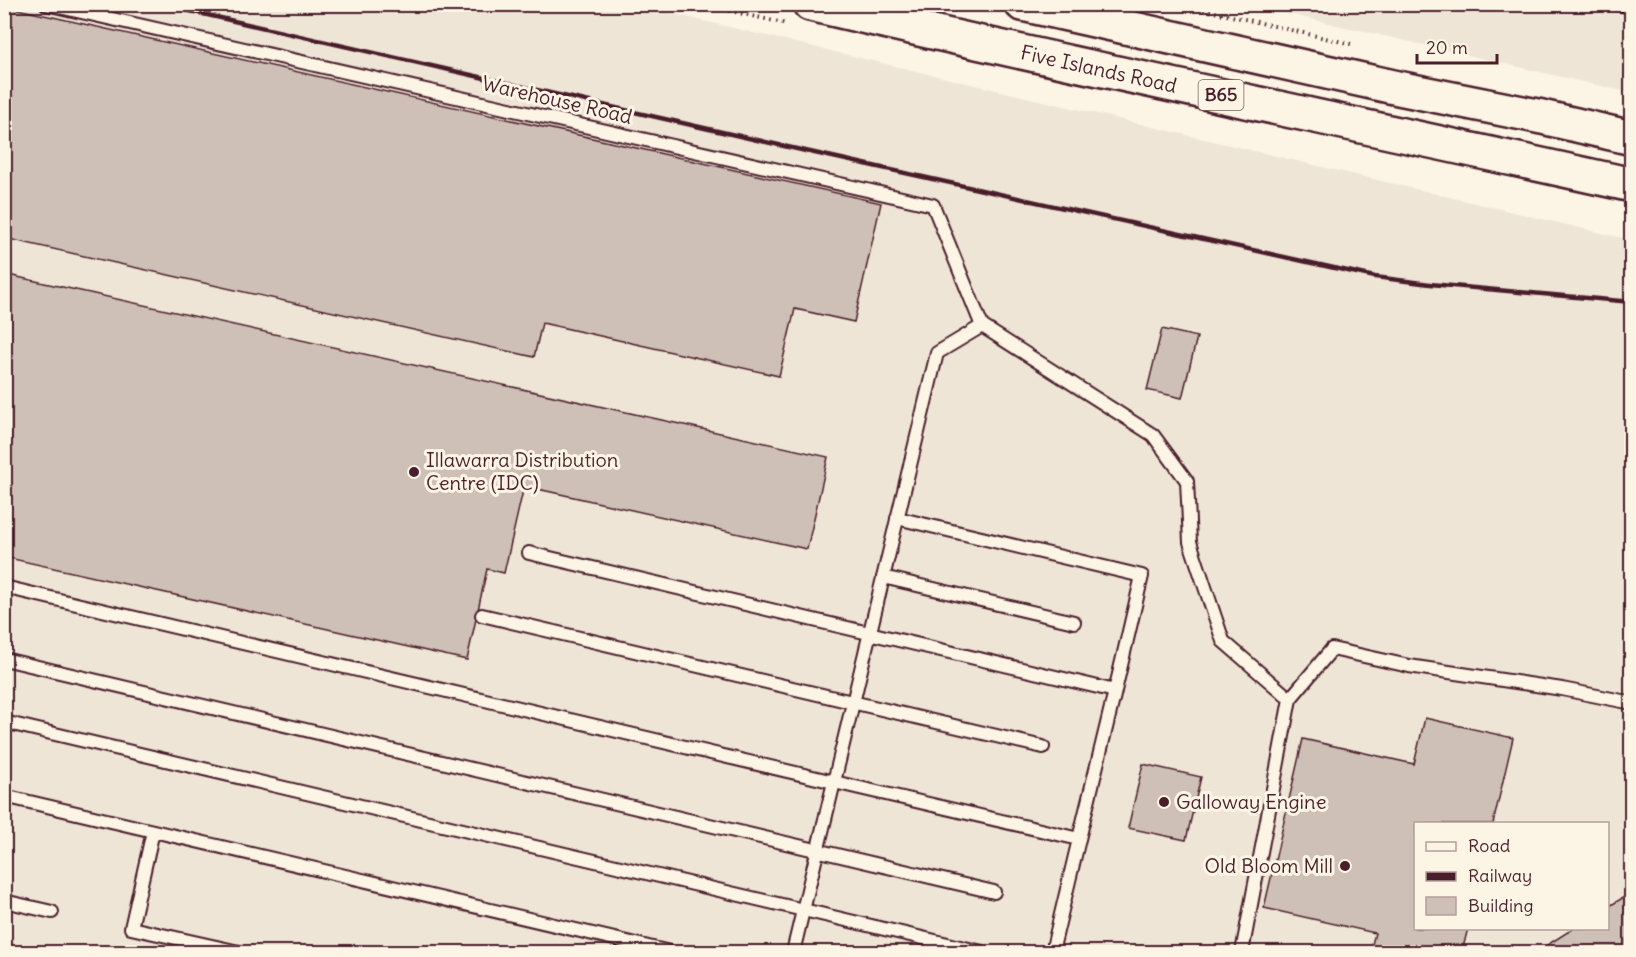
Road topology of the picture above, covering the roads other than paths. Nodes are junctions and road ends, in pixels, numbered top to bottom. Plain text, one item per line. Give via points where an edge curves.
1 (46, 4) edge
2 (810, 4) edge
3 (1022, 4) edge
4 (1632, 138) edge
5 (1632, 185) edge
6 (982, 326) junction
7 (897, 518) junction
8 (529, 553) dead end
9 (883, 577) junction
10 (4, 586) edge
11 (482, 615) dead end
12 (1074, 622) dead end
13 (870, 634) junction
14 (4, 659) edge
15 (1115, 691) junction
16 (1290, 699) junction
17 (853, 703) junction
18 (1632, 703) edge
19 (4, 722) edge
20 (1043, 747) dead end
21 (834, 782) junction
22 (4, 796) edge
23 (153, 831) junction
24 (1079, 839) junction
25 (818, 851) junction
26 (994, 892) dead end
27 (4, 902) edge
28 (803, 910) junction
29 (52, 912) dead end
30 (239, 952) edge
31 (670, 952) edge
32 (793, 952) edge
33 (982, 952) edge
34 (1052, 952) edge
35 (1242, 952) edge

1 - 6 lane, Warehouse Road via 933,205
2 - 5 main road, Five Islands Road / B65
3 - 4 main road, B65
6 - 7 lane via 937,353
6 - 16 lane via 1153,435 1187,481 1190,542 1223,641
7 - 9 lane
7 - 15 lane via 1142,576
8 - 13 lane
9 - 12 lane
9 - 13 lane
10 - 21 lane
11 - 17 lane
13 - 15 lane
13 - 17 lane
14 - 25 lane
15 - 24 lane
16 - 18 lane via 1332,649 1409,666
16 - 35 lane
17 - 20 lane
17 - 21 lane
19 - 28 lane
21 - 24 lane
21 - 25 lane
22 - 23 lane
23 - 30 lane via 130,928
23 - 31 lane
24 - 34 lane
25 - 26 lane
25 - 28 lane
27 - 29 lane
28 - 32 lane
28 - 33 lane

